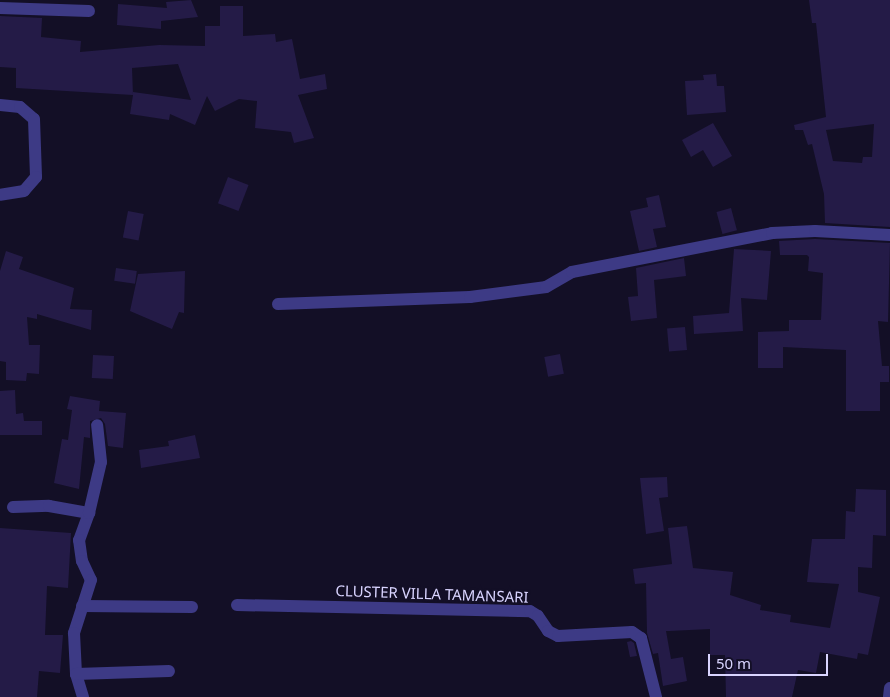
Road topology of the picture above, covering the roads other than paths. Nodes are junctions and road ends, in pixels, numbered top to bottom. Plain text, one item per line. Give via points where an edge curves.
1 (0, 8) edge
2 (89, 11) dead end
3 (0, 105) edge
4 (0, 196) edge
5 (890, 236) edge
6 (278, 304) dead end
7 (97, 425) dead end
8 (13, 507) dead end
9 (89, 513) junction
10 (237, 604) dead end
11 (82, 606) junction
12 (192, 607) dead end
13 (169, 671) dead end
14 (76, 674) junction
15 (890, 688) edge
16 (84, 697) edge
17 (656, 697) edge
18 (889, 697) edge

1 - 2 street
3 - 4 street via 20,107 34,119 36,177 24,191
5 - 6 street via 815,231 772,233 593,267 572,272 546,286 470,297
7 - 9 street via 101,462
8 - 9 street via 59,507
9 - 11 street via 79,540 82,561 91,580
10 - 17 street, CLUSTER VILLA TAMANSARI via 530,611 538,616 548,631 558,636 632,632 641,638
11 - 12 street
11 - 14 street via 74,633
13 - 14 street
14 - 16 street
15 - 18 street

